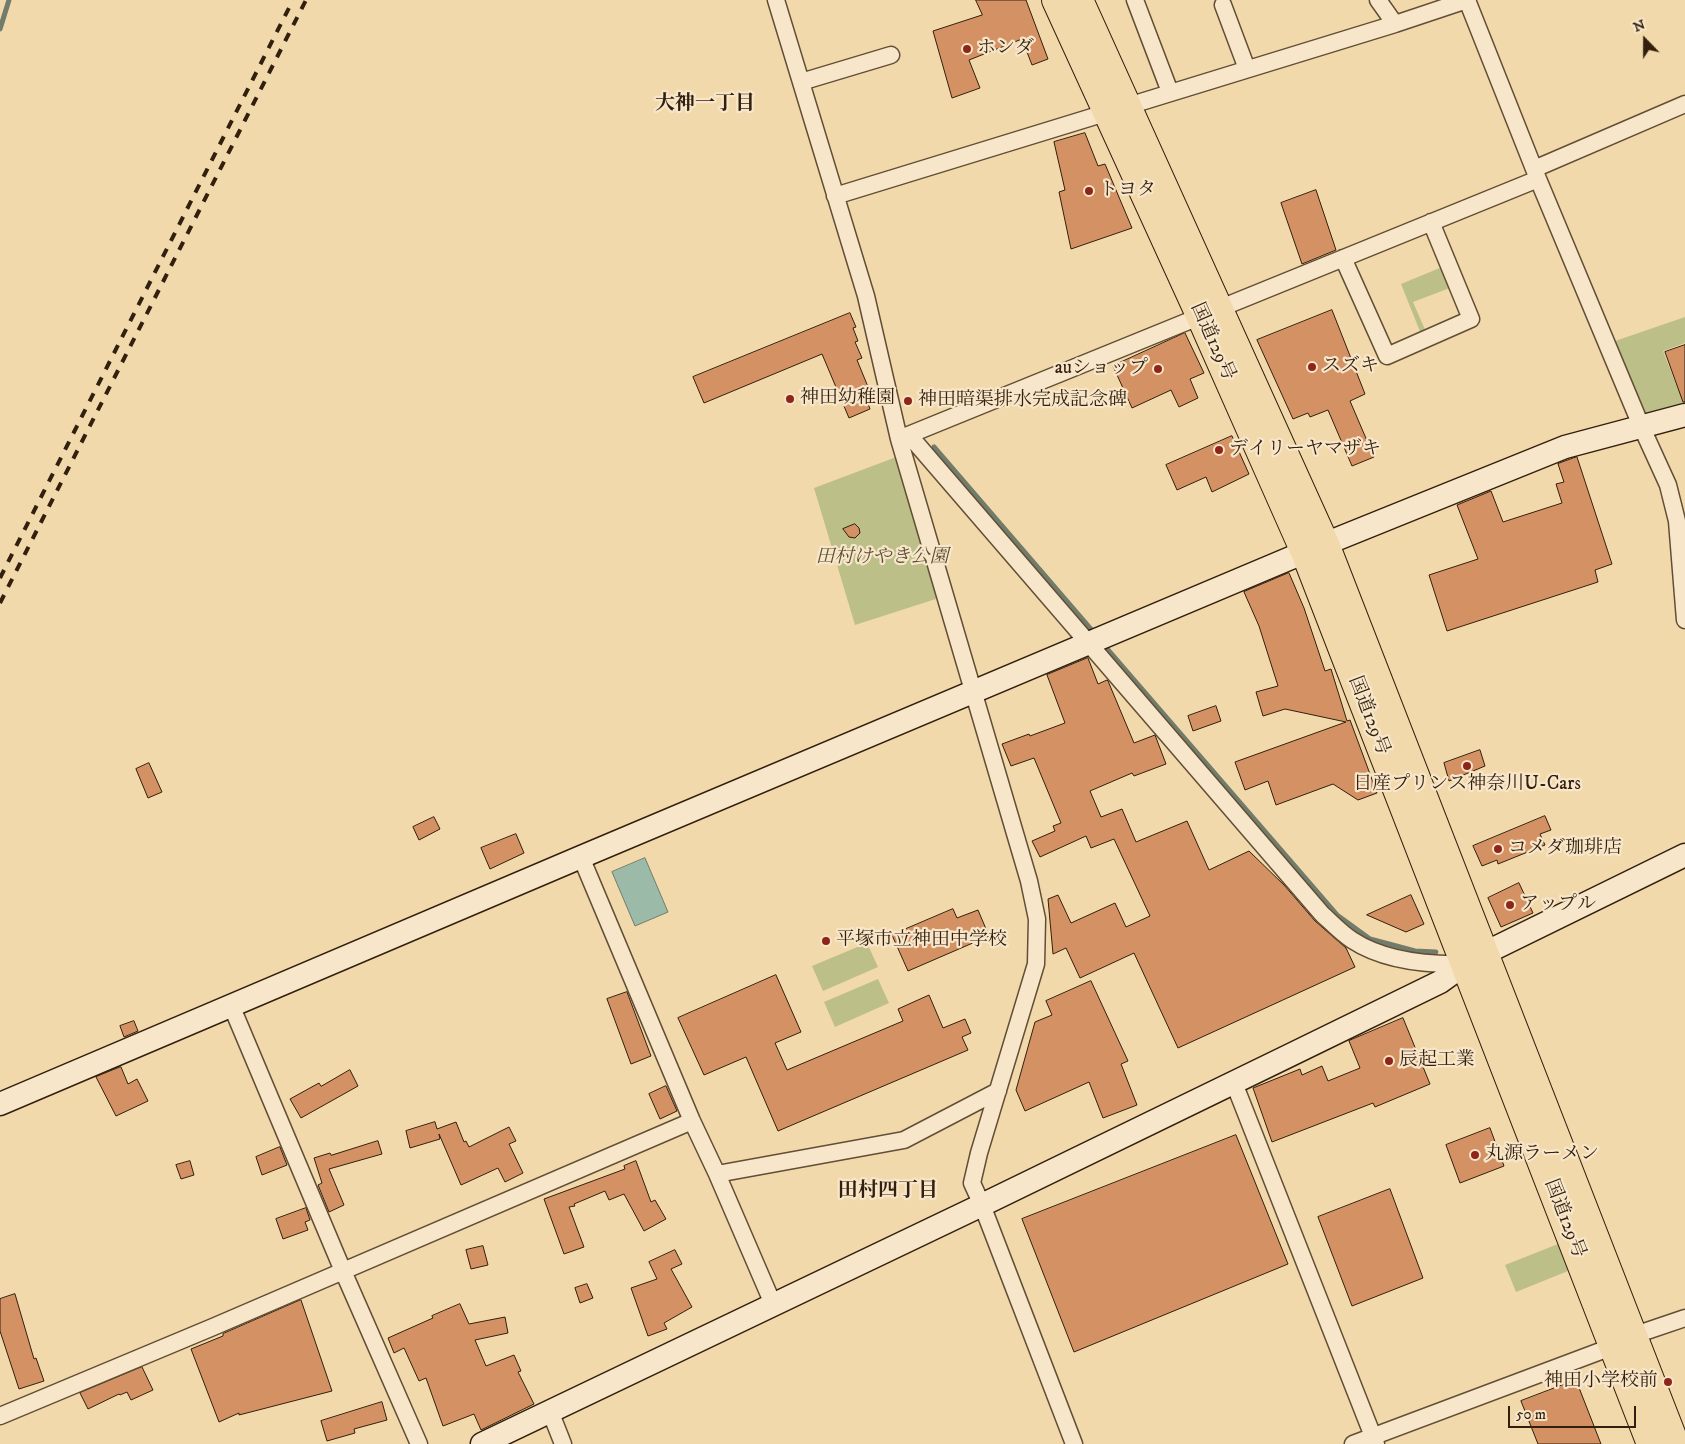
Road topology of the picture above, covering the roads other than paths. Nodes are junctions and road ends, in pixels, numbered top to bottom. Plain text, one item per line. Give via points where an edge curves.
1 (776, 0) edge
2 (1056, 0) edge
3 (1079, 0) edge
4 (1135, 0) edge
5 (1378, 0) edge
6 (1467, 0) edge
7 (1223, 5) dead end
8 (1395, 24) junction
9 (891, 55) dead end
10 (1247, 69) junction
11 (801, 82) junction
12 (1170, 92) junction
13 (1685, 104) edge
14 (1117, 109) junction
15 (1536, 174) junction
16 (835, 196) junction
17 (1431, 222) junction
18 (1343, 258) junction
19 (1210, 312) junction
20 (1685, 415) edge
21 (1642, 428) junction
22 (904, 437) junction
23 (1315, 548) junction
24 (1685, 620) edge
25 (1090, 644) junction
26 (974, 693) junction
27 (1685, 855) edge
28 (581, 857) junction
29 (1475, 959) junction
30 (231, 1005) junction
31 (1234, 1082) junction
32 (998, 1091) junction
33 (0, 1104) edge
34 (692, 1121) junction
35 (717, 1174) junction
36 (982, 1205) junction
37 (343, 1271) junction
38 (773, 1304) junction
39 (1685, 1318) edge
40 (1623, 1341) junction
41 (550, 1411) junction
42 (0, 1416) edge
43 (1374, 1440) edge
44 (419, 1444) edge
45 (482, 1444) edge
46 (562, 1444) edge
47 (1074, 1444) edge
48 (1353, 1444) edge
49 (1652, 1444) edge
50 (1675, 1444) edge

1 - 11 street
2 - 14 highway, 国道129号
3 - 14 highway, 国道129号
4 - 12 street
5 - 8 street
6 - 8 street
6 - 15 street
7 - 10 street
8 - 10 street
9 - 11 street
10 - 12 street
11 - 16 street
12 - 14 street
13 - 15 street
14 - 16 street
14 - 19 highway, 国道129号
15 - 17 street
15 - 21 street
16 - 22 street
17 - 18 street
17 - 18 street via 1471,319 1387,356
18 - 19 street
19 - 22 street
19 - 23 highway, 国道129号
20 - 21 street
21 - 23 street via 1564,447
21 - 24 street via 1668,485 1677,522
22 - 25 street
22 - 26 street
23 - 25 street
23 - 29 highway, 国道129号
25 - 26 street
25 - 29 street via 1322,914 1352,940 1381,954 1411,962 1439,965
26 - 28 street
26 - 32 street via 1037,919 1036,964
27 - 29 street
28 - 30 street
28 - 34 street
29 - 31 street via 1440,982
29 - 40 highway, 国道129号
30 - 33 street
30 - 37 street
31 - 36 street
31 - 43 street
32 - 35 street via 904,1140
32 - 36 street via 972,1184
34 - 35 street
34 - 37 street
35 - 38 street
36 - 38 street
36 - 47 street
37 - 42 street
37 - 44 street
38 - 41 street
39 - 40 street
40 - 43 street
40 - 49 highway, 国道129号
40 - 50 highway, 国道129号
41 - 45 street
41 - 46 street
43 - 48 street

